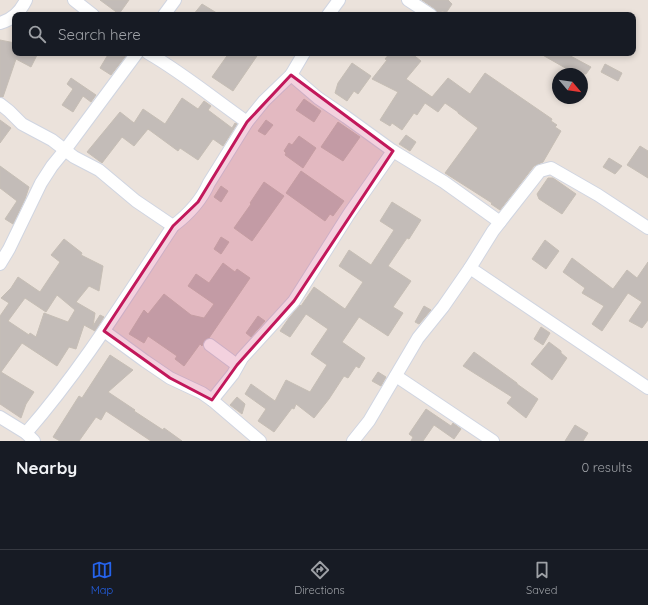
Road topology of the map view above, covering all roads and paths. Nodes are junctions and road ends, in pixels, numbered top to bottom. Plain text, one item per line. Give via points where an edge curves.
1 (26, 0) edge
2 (74, 0) edge
3 (174, 0) edge
4 (339, 0) edge
5 (408, 0) edge
6 (18, 12) edge
7 (89, 12) edge
8 (166, 12) edge
9 (330, 12) edge
10 (426, 12) edge
11 (12, 18) edge
12 (0, 22) edge
13 (135, 56) edge
14 (153, 56) edge
15 (302, 56) edge
16 (291, 75) junction
17 (0, 104) edge
18 (247, 122) junction
19 (65, 150) junction
20 (393, 151) junction
21 (500, 222) junction
22 (173, 226) junction
23 (648, 228) edge
24 (0, 264) edge
25 (470, 268) junction
26 (104, 331) junction
27 (210, 345) dead end
28 (237, 365) junction
29 (396, 376) junction
30 (648, 388) edge
31 (212, 400) junction
32 (0, 417) edge
33 (30, 437) edge
34 (260, 441) edge
35 (353, 441) edge
36 (493, 441) edge

1 - 6 street
2 - 7 street
3 - 8 street
4 - 9 street
5 - 10 street
11 - 12 street
13 - 19 street
14 - 18 street
15 - 16 street
16 - 18 street
16 - 20 street via 318,98
17 - 19 street via 22,124
18 - 22 street via 198,202 189,214
19 - 22 street via 74,158 99,170 136,201
19 - 24 street via 41,183
20 - 21 street via 444,182
20 - 28 street via 349,214 294,301
21 - 23 street via 540,171 551,168
21 - 25 street
22 - 26 street
25 - 29 street via 418,338
25 - 30 street
26 - 31 street via 170,378
26 - 33 street
27 - 28 street
28 - 31 street
29 - 35 street via 369,421
29 - 36 street
31 - 34 street
32 - 33 street

